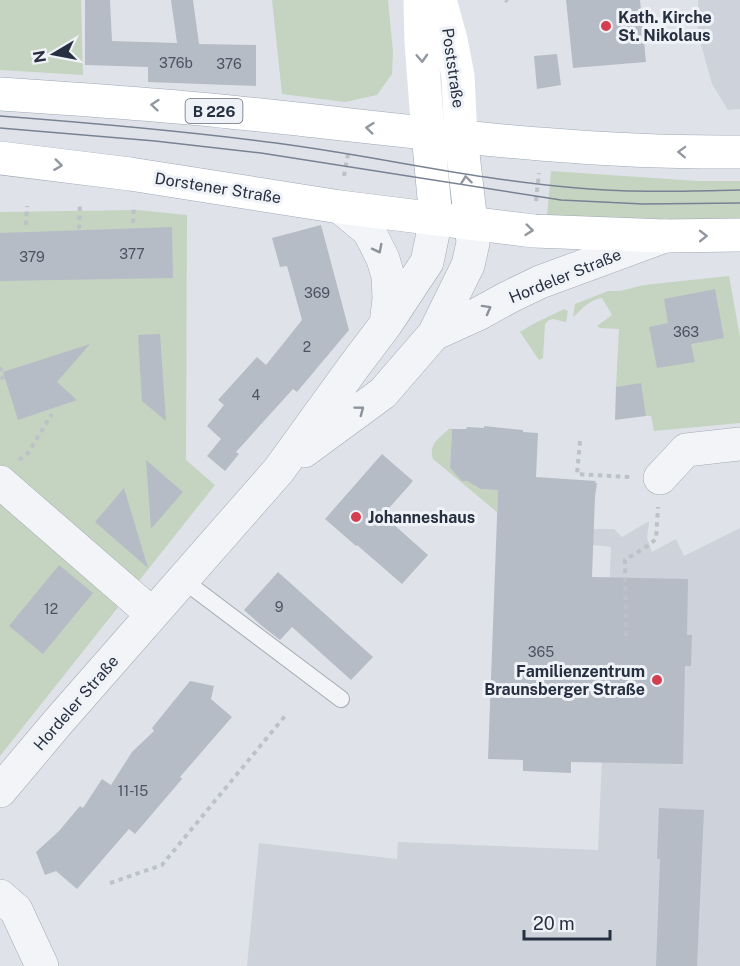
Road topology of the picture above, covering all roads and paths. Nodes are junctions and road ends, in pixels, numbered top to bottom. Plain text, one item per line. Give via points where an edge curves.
1 (420, 0) edge
2 (440, 0) edge
3 (0, 94) edge
4 (428, 134) junction
5 (461, 137) junction
6 (349, 147) dead end
7 (740, 152) edge
8 (0, 158) edge
9 (539, 171) dead end
10 (342, 193) junction
11 (80, 202) dead end
12 (27, 206) dead end
13 (536, 206) dead end
14 (436, 219) junction
15 (471, 223) junction
16 (26, 225) dead end
17 (79, 229) dead end
18 (740, 235) edge
19 (665, 236) junction
20 (386, 324) junction
21 (434, 334) junction
22 (0, 367) edge
23 (0, 380) edge
24 (52, 414) dead end
25 (580, 441) dead end
26 (740, 444) edge
27 (279, 470) junction
28 (9, 471) edge
29 (660, 478) junction
30 (183, 580) junction
31 (152, 614) junction
32 (626, 636) dead end
33 (341, 699) dead end
34 (285, 716) dead end
35 (0, 791) edge
36 (110, 884) dead end
37 (0, 896) edge
38 (42, 966) edge

1 -> 4 main road, Poststraße
2 - 5 main road, Poststraße via 458,76
4 -> 3 main road, B 226 via 231,112
4 - 5 main road, B 226
4 - 14 main road
7 -> 5 main road, B 226 via 686,153
15 -> 5 main road
6 - 10 path
8 -> 10 main road, Dorstener Straße
9 - 13 path
10 - 14 main road, Dorstener Straße
10 -> 20 street via 383,259 388,276
11 - 17 path
12 - 16 path
14 - 15 main road, Dorstener Straße
14 - 20 street, Hordeler Straße via 427,262
15 -> 19 main road, Dorstener Straße via 534,231
15 - 21 street, Hordeler Straße via 473,243 468,266
19 -> 18 main road, Dorstener Straße
21 -> 19 street, Hordeler Straße via 540,282
20 - 27 street, Hordeler Straße
27 -> 21 street, Hordeler Straße via 383,393
22 - 23 path
24 - 28 path via 28,453
25 - 29 path via 577,474
26 - 29 street via 686,450
27 - 30 street, Hordeler Straße
28 - 31 street
29 - 32 path via 656,539 626,560
30 - 31 street, Hordeler Straße
30 - 33 lane
31 - 35 street, Hordeler Straße
34 - 36 path via 162,865
37 - 38 street via 15,910

